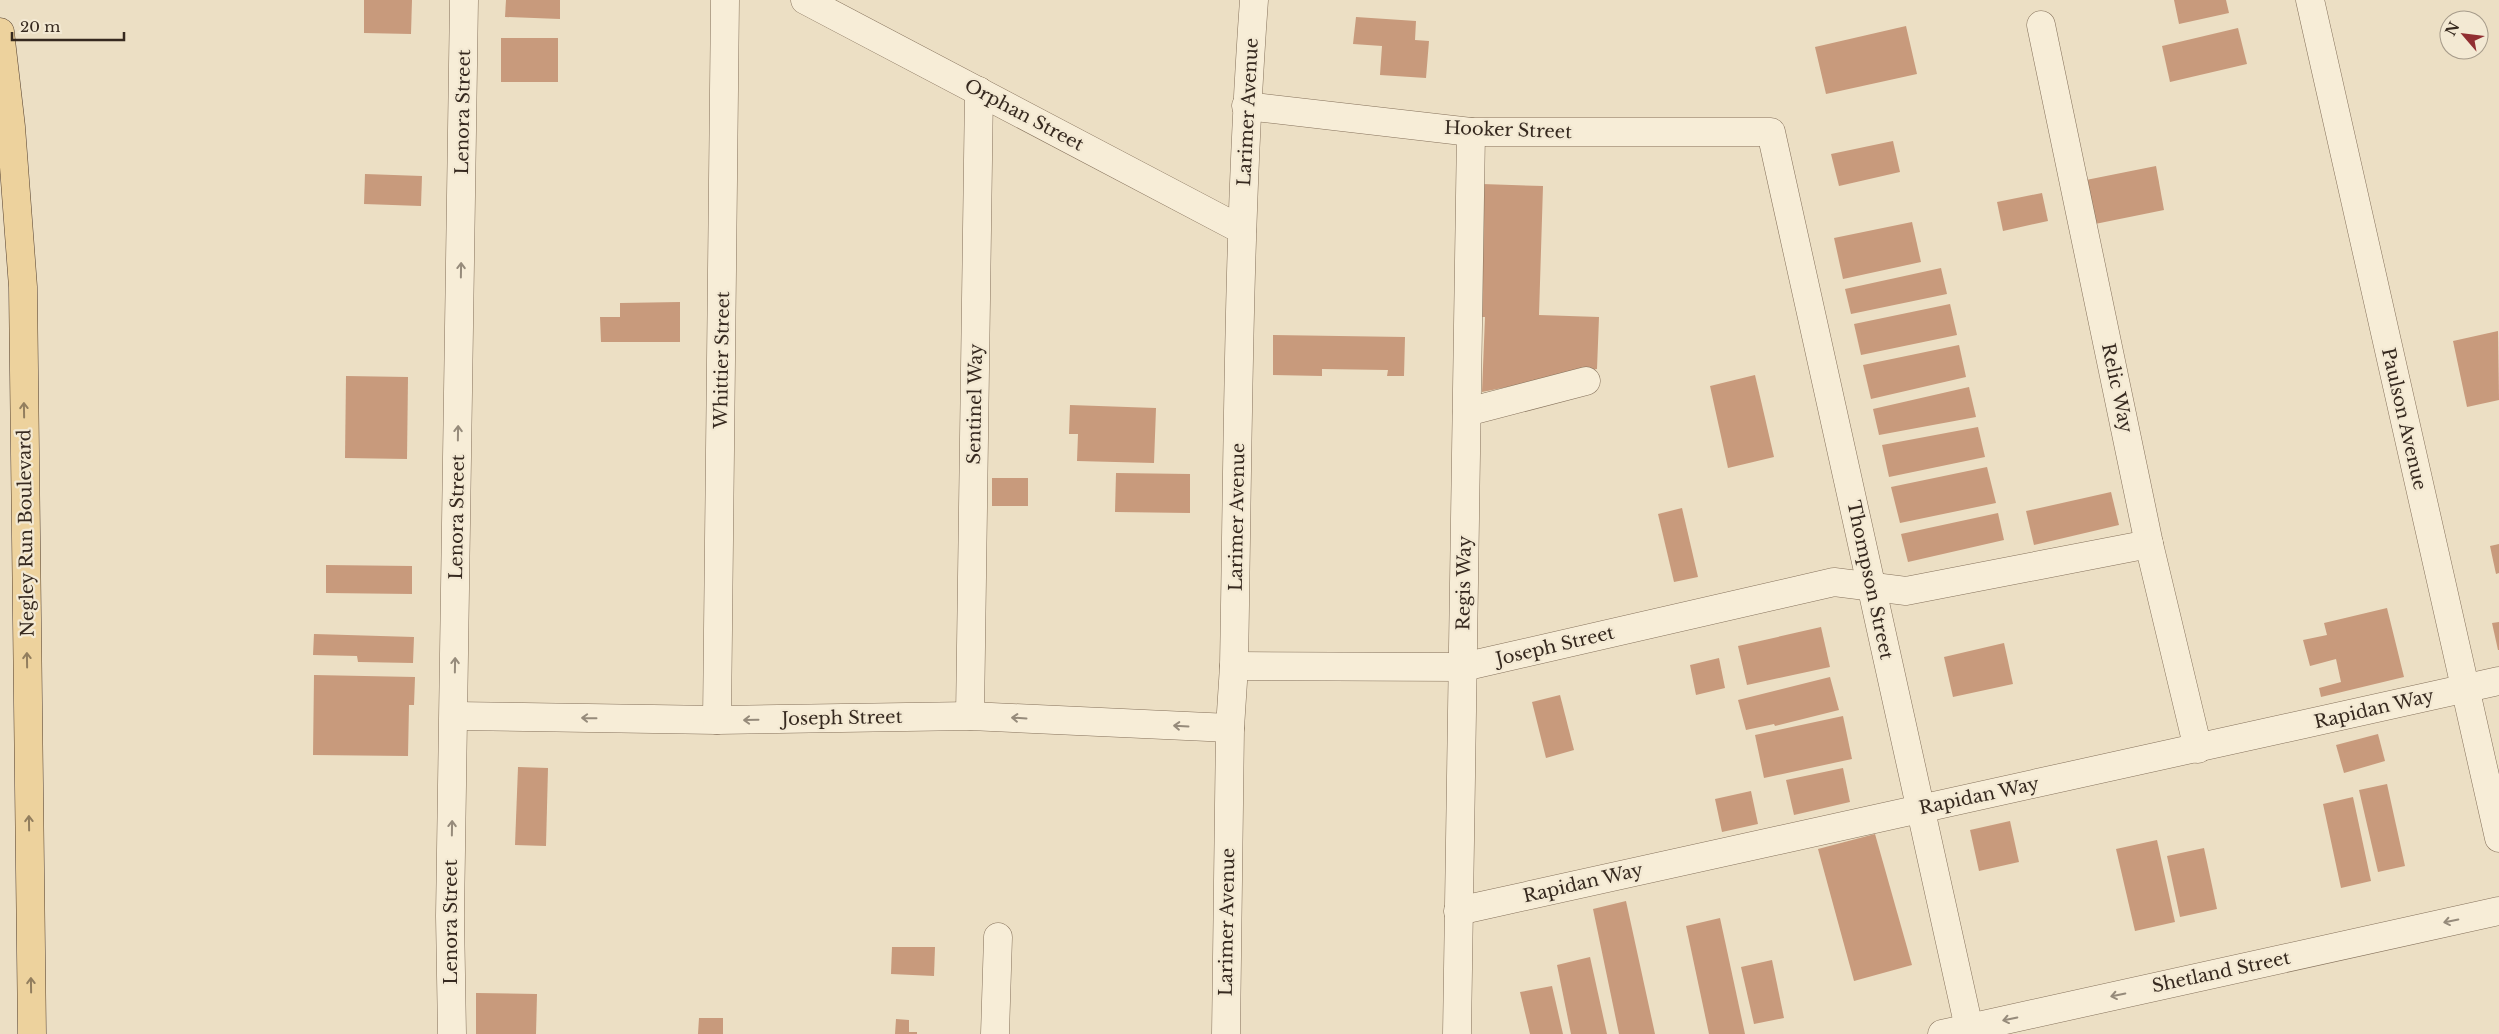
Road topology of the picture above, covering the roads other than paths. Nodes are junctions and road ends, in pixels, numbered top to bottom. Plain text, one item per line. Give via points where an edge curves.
1 (464, 0) edge
2 (725, 0) edge
3 (805, 0) edge
4 (1254, 0) edge
5 (2310, 0) edge
6 (2041, 25) dead end
7 (0, 32) edge
8 (980, 91) junction
9 (1246, 106) junction
10 (1471, 132) junction
11 (1771, 132) joint
12 (1242, 230) junction
13 (1586, 381) dead end
14 (1467, 412) junction
15 (2149, 544) junction
16 (1872, 587) junction
17 (1234, 666) junction
18 (1462, 667) junction
19 (2499, 681) edge
20 (2464, 689) junction
21 (454, 716) junction
22 (970, 716) junction
23 (717, 720) junction
24 (1230, 728) junction
25 (2198, 750) junction
26 (1920, 808) junction
27 (2499, 838) edge
28 (1458, 911) junction
29 (2499, 911) edge
30 (998, 937) dead end
31 (1969, 1028) junction
32 (32, 1034) edge
33 (452, 1034) edge
34 (996, 1034) edge
35 (1226, 1034) edge
36 (1456, 1034) edge
37 (1942, 1034) edge

21 -> 1 street, Lenora Street
2 - 23 street, Whittier Street
3 - 8 street, Orphan Street
4 - 9 street, Larimer Avenue
5 - 20 street, Paulson Avenue
6 - 15 street, Relic Way
32 -> 7 main road, Negley Run Boulevard via 22,287 11,127
8 - 12 street, Orphan Street
8 - 22 street, Sentinel Way
9 - 10 street, Hooker Street
9 - 12 street, Larimer Avenue
10 - 11 street, Hooker Street
10 - 14 street, Regis Way
11 - 16 street, Thompson Street
12 - 17 street, Larimer Avenue
13 - 14 street
14 - 18 street, Regis Way
15 - 16 street, Joseph Street via 1906,591
15 - 25 street, Relic Way
16 - 18 street, Joseph Street via 1834,582
16 - 26 street, Thompson Street
17 - 18 street, Joseph Street
17 - 24 street, Larimer Avenue
18 - 28 street, Regis Way
19 - 20 street, Rapidan Way
20 - 25 street, Rapidan Way
20 - 27 street, Paulson Avenue
23 -> 21 street, Joseph Street
33 -> 21 street, Lenora Street via 450,916
22 -> 23 street, Joseph Street
24 -> 22 street, Joseph Street
24 - 35 street, Larimer Avenue
25 - 26 street, Rapidan Way
26 - 28 street, Rapidan Way
26 - 31 street, Thompson Street
28 - 36 street, Regis Way
29 -> 31 street, Shetland Street
30 - 34 street
31 - 37 street, Shetland Street

